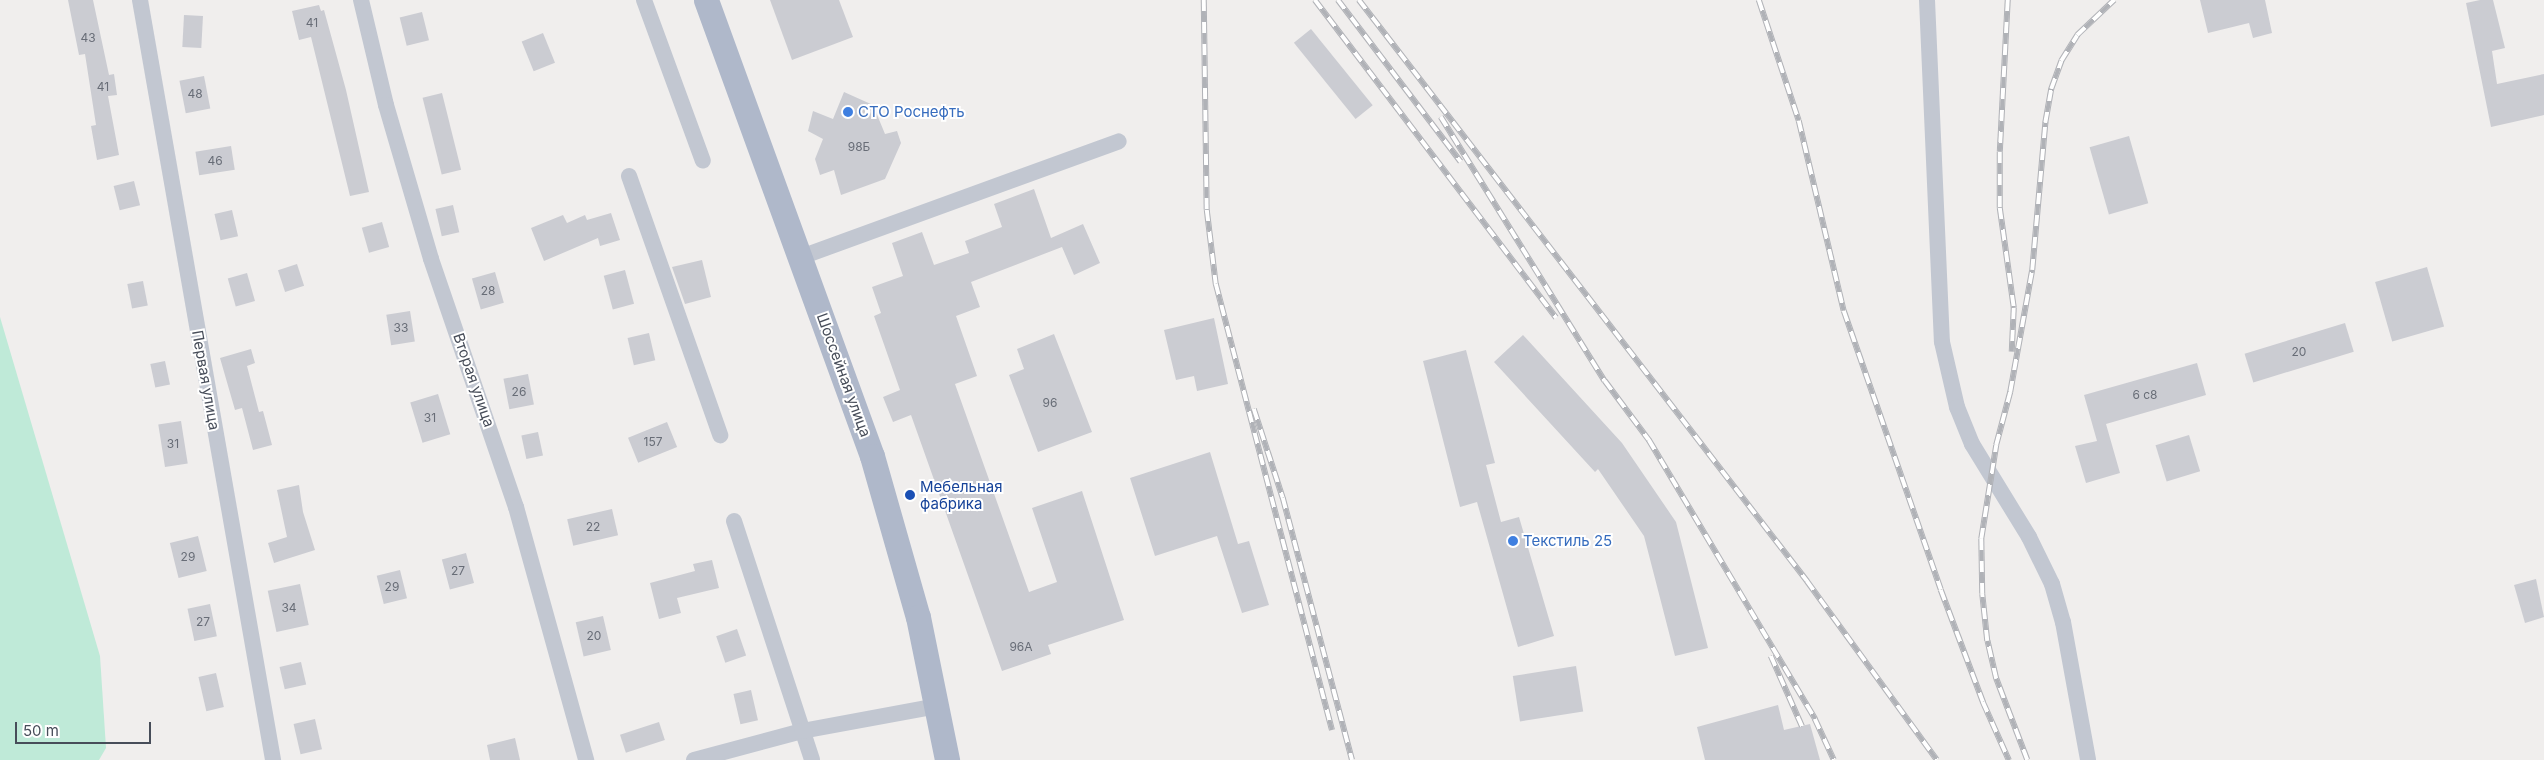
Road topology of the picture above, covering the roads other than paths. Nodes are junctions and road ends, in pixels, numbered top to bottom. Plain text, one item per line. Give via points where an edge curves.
1 (140, 0) edge
2 (361, 0) edge
3 (644, 0) edge
4 (706, 0) edge
5 (1927, 0) edge
6 (1119, 141) dead end
7 (703, 161) dead end
8 (629, 176) dead end
9 (801, 257) junction
10 (720, 435) dead end
11 (734, 521) dead end
12 (937, 706) junction
13 (802, 731) junction
14 (273, 760) edge
15 (586, 760) edge
16 (694, 760) edge
17 (812, 760) edge
18 (948, 760) edge
19 (2088, 760) edge

1 - 14 street, Первая улица
2 - 15 street, Вторая улица via 386,104 429,250 519,515
3 - 7 street
4 - 9 main road, Шоссейная улица
5 - 19 street via 1942,342 1957,407 1972,444 2029,537 2052,584 2064,622
6 - 9 street
8 - 10 street
9 - 12 main road, Шоссейная улица via 877,472 915,608
11 - 13 street
12 - 13 street
12 - 18 main road, Шоссейная улица
13 - 16 street
13 - 17 street

